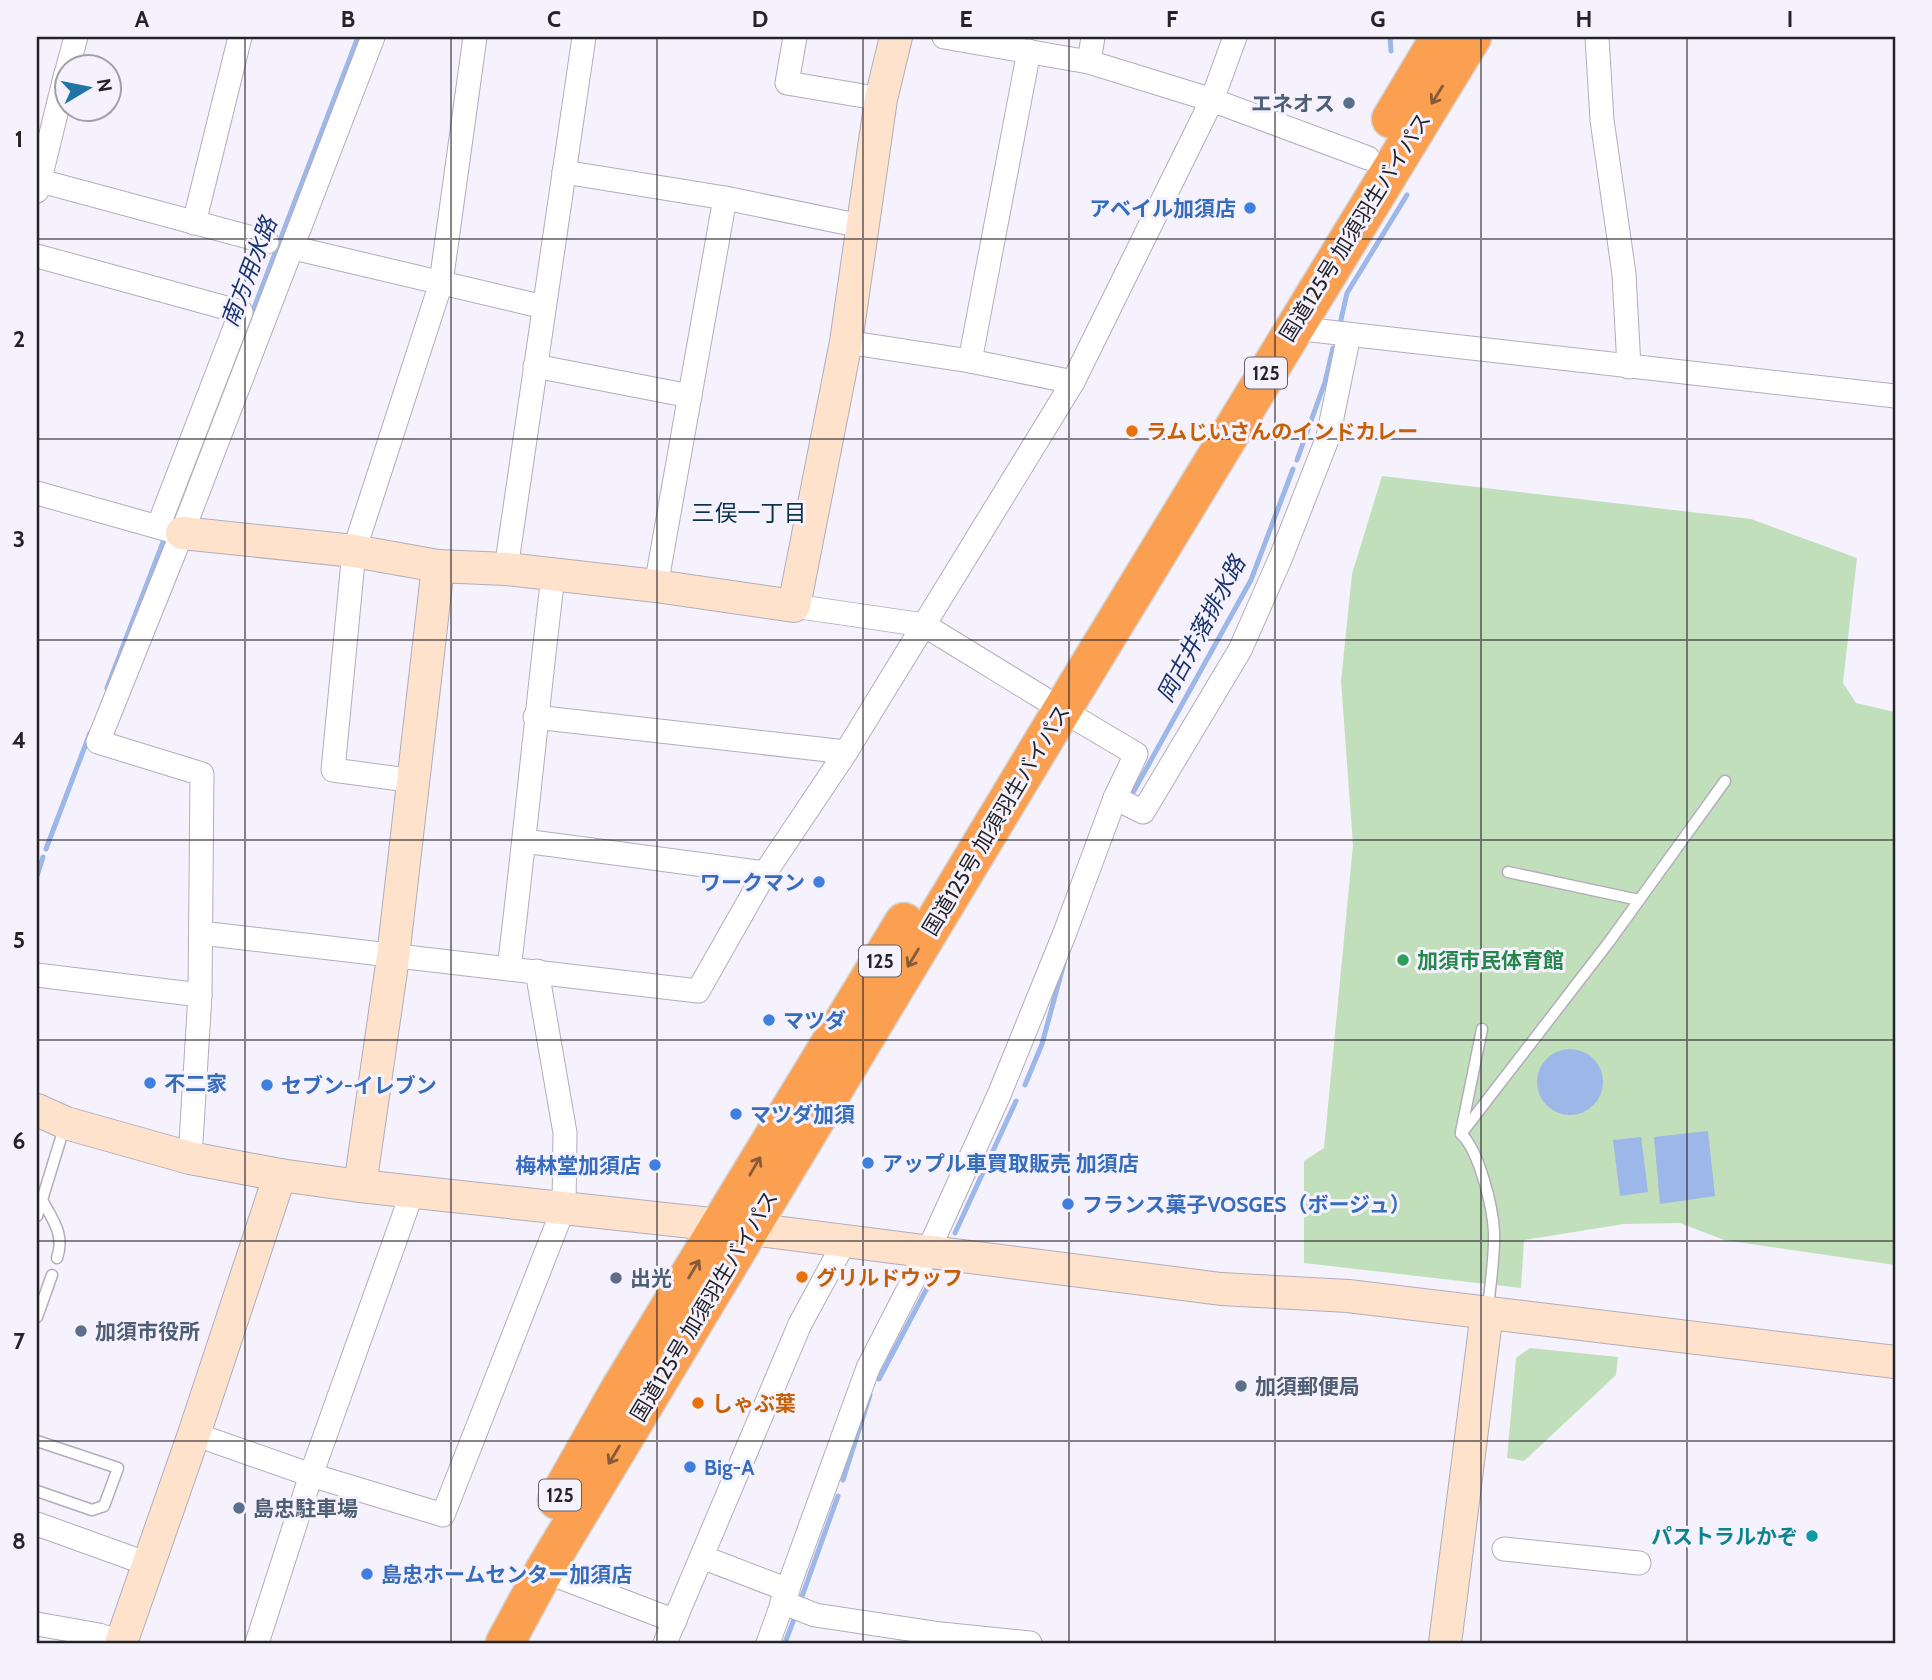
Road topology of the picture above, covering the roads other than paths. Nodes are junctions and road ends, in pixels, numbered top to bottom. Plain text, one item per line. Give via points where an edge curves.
1 (240, 37) edge
2 (373, 37) edge
3 (475, 37) edge
4 (584, 37) edge
5 (795, 37) edge
6 (896, 37) edge
7 (943, 37) edge
8 (1093, 37) edge
9 (1235, 37) edge
10 (1440, 37) edge
11 (1472, 37) edge
12 (1597, 37) edge
13 (1030, 51) junction
14 (1089, 62) junction
15 (881, 99) junction
16 (1212, 100) junction
17 (54, 122) edge
18 (1368, 158) junction
19 (564, 172) junction
20 (38, 184) edge
21 (725, 198) junction
22 (194, 223) junction
23 (861, 226) junction
24 (267, 242) dead end
25 (294, 248) junction
26 (37, 256) edge
27 (441, 283) junction
28 (544, 307) junction
29 (1294, 328) junction
30 (1341, 334) junction
31 (846, 342) junction
32 (970, 361) junction
33 (535, 366) junction
34 (1629, 367) junction
35 (1073, 382) junction
36 (690, 396) junction
37 (1895, 396) edge
38 (37, 494) edge
39 (170, 530) junction
40 (355, 551) junction
41 (438, 566) junction
42 (506, 569) junction
43 (553, 576) junction
44 (656, 586) junction
45 (794, 606) junction
46 (924, 625) junction
47 (1052, 704) junction
48 (535, 717) junction
49 (846, 752) junction
50 (415, 781) junction
51 (1725, 781) dead end
52 (1125, 803) junction
53 (524, 841) junction
54 (1508, 872) dead end
55 (765, 873) junction
56 (1639, 900) junction
57 (201, 933) junction
58 (393, 957) junction
59 (509, 969) junction
60 (537, 971) junction
61 (37, 975) edge
62 (200, 995) junction
63 (1482, 1029) dead end
64 (37, 1110) edge
65 (66, 1123) junction
66 (1461, 1134) junction
67 (190, 1158) junction
68 (280, 1175) junction
69 (360, 1186) junction
70 (412, 1193) junction
71 (42, 1200) junction
72 (565, 1207) junction
73 (37, 1216) edge
74 (735, 1227) junction
75 (845, 1241) junction
76 (939, 1253) junction
77 (57, 1258) dead end
78 (52, 1275) dead end
79 (1487, 1312) junction
80 (37, 1317) edge
81 (1895, 1362) edge
82 (194, 1434) junction
83 (37, 1441) edge
84 (311, 1475) junction
85 (37, 1491) edge
86 (37, 1524) edge
87 (1504, 1549) dead end
88 (702, 1557) junction
89 (1639, 1563) dead end
90 (148, 1564) junction
91 (544, 1571) junction
92 (792, 1602) junction
93 (675, 1621) junction
94 (37, 1624) edge
95 (122, 1643) edge
96 (257, 1643) edge
97 (479, 1643) edge
98 (505, 1643) edge
99 (665, 1643) edge
100 (768, 1643) edge
101 (1030, 1643) edge
102 (1445, 1643) edge

1 - 22 street
2 - 25 street
3 - 27 street
4 - 19 street
5 - 15 street via 787,83
6 - 15 street
7 - 13 street
8 - 14 street
9 - 16 street
10 - 18 highway, 国道125号 加須羽生バイパス / 125
11 -> 29 highway, 国道125号 加須羽生バイパス / 125
12 - 34 street
13 - 14 street
13 - 32 street
14 - 16 street
15 - 23 street
16 - 18 street
16 - 35 street
17 - 20 street
18 - 47 highway, 国道125号 加須羽生バイパス / 125
19 - 21 street
19 - 28 street
20 - 22 street
21 - 23 street
21 - 36 street
22 - 24 street
23 - 31 street
25 - 27 street
25 - 39 street
26 - 39 street via 241,312
27 - 28 street
27 - 40 street
28 - 33 street
29 - 30 street
29 - 47 highway, 国道125号 加須羽生バイパス / 125
30 - 34 street
30 - 52 street via 1328,437 1240,650 1143,812
31 - 32 street
31 - 45 street
32 - 35 street
33 - 36 street
33 - 42 street
34 - 37 street
35 - 46 street
36 - 44 street
38 - 39 street
39 - 40 street
39 - 57 street via 98,741 202,774
40 - 41 street
40 - 50 street via 332,770
41 - 42 street
41 - 50 street
42 - 43 street
43 - 44 street
43 - 48 street
44 - 45 street
45 - 46 street
46 - 47 street
46 - 49 street
47 - 52 street via 1136,754
47 - 74 highway, 国道125号 加須羽生バイパス / 125
48 - 49 street
48 - 53 street
49 - 55 street
50 - 58 street
51 - 56 lane
52 - 76 street via 1064,935
53 - 55 street
53 - 59 street
54 - 56 lane
55 - 60 street via 698,991
56 - 66 lane
57 - 58 street
57 - 62 street
58 - 59 street
58 - 69 street
59 - 60 street
60 - 72 street via 565,1133
61 - 62 street
62 - 67 street
63 - 66 lane
64 - 65 street
65 - 67 street
65 - 71 lane
66 - 79 lane via 1481,1173 1494,1232
67 - 68 street
68 - 69 street
68 - 82 street
69 - 70 street
70 - 72 street
70 - 84 street
71 - 73 lane
71 - 77 lane via 61,1236
72 - 74 street
72 - 84 street via 443,1515
74 - 75 street
74 -> 91 highway, 国道125号 加須羽生バイパス / 125
97 -> 74 highway, 国道125号 加須羽生バイパス / 125 via 620,1389
75 - 76 street
75 - 88 street via 800,1324
76 - 79 street via 1221,1289 1348,1296
76 - 92 street via 868,1368
78 - 80 lane
79 - 81 street
79 - 102 street
82 - 84 street
82 - 90 street
83 - 85 lane via 118,1468 104,1506 92,1510
84 - 96 street
86 - 90 street
87 - 89 street
88 - 92 street
88 - 93 street
90 - 95 street
91 - 93 street
91 - 98 highway, 国道125号 加須羽生バイパス / 125
92 - 100 street
92 - 101 street via 815,1615
93 - 99 street
94 - 95 street

